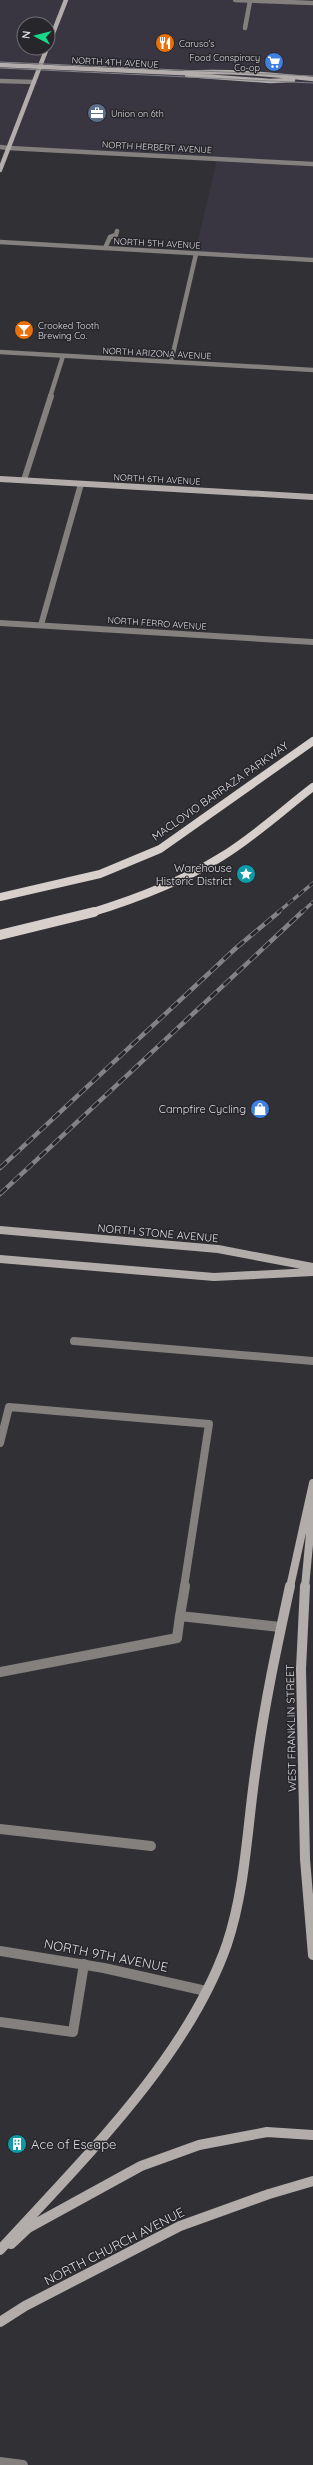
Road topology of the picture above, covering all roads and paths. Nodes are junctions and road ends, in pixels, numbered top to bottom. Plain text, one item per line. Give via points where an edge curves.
1 (66, 0) edge
2 (235, 0) edge
3 (250, 1) edge
4 (313, 4) edge
5 (56, 26) edge
6 (245, 28) dead end
7 (44, 56) edge
8 (0, 65) edge
9 (40, 67) junction
10 (181, 73) junction
11 (304, 79) junction
12 (313, 79) edge
13 (0, 81) edge
14 (34, 82) junction
15 (0, 147) edge
16 (8, 148) junction
17 (313, 164) edge
18 (0, 170) edge
19 (108, 230) dead end
20 (117, 231) dead end
21 (110, 237) junction
22 (0, 242) edge
23 (105, 248) junction
24 (196, 254) junction
25 (313, 260) edge
26 (0, 352) edge
27 (63, 356) junction
28 (171, 362) junction
29 (313, 370) edge
30 (0, 479) edge
31 (24, 480) junction
32 (81, 484) junction
33 (313, 497) edge
34 (0, 623) edge
35 (41, 625) junction
36 (313, 642) edge
37 (313, 741) edge
38 (313, 787) edge
39 (0, 897) edge
40 (0, 935) edge
41 (0, 1230) edge
42 (0, 1258) edge
43 (313, 1267) edge
44 (313, 1272) edge
45 (74, 1341) dead end
46 (313, 1361) edge
47 (0, 1443) edge
48 (313, 1483) edge
49 (313, 1500) edge
50 (309, 1582) edge
51 (180, 1616) junction
52 (280, 1627) junction
53 (0, 1672) edge
54 (0, 1829) edge
55 (151, 1846) dead end
56 (311, 1919) edge
57 (0, 1951) edge
58 (313, 1955) edge
59 (84, 1964) junction
60 (206, 1991) junction
61 (0, 2022) edge
62 (313, 2135) edge
63 (313, 2181) edge
64 (0, 2250) edge
65 (0, 2255) edge
66 (0, 2322) edge
67 (0, 2462) edge
68 (23, 2465) edge

1 - 5 street
2 - 3 street
3 - 4 street
3 - 6 street
7 - 9 street
8 - 9 street, NORTH 4TH AVENUE
9 - 10 street, NORTH 4TH AVENUE
9 - 14 street
10 - 11 street, NORTH 4TH AVENUE via 207,78 262,81
10 - 11 street, NORTH 4TH AVENUE via 208,70 273,74
11 - 12 street, NORTH 4TH AVENUE
13 - 14 street
14 - 16 street
15 - 16 street, NORTH HERBERT AVENUE
16 - 17 street, NORTH HERBERT AVENUE
16 - 18 street
19 - 21 street via 107,234
20 - 21 street via 116,235
21 - 23 street
22 - 23 street, NORTH 5TH AVENUE
23 - 24 street, NORTH 5TH AVENUE
24 - 25 street, NORTH 5TH AVENUE
24 - 28 street
26 - 27 street, NORTH ARIZONA AVENUE
27 - 28 street, NORTH ARIZONA AVENUE
27 - 31 street
28 - 29 street, NORTH ARIZONA AVENUE
30 - 31 street, NORTH 6TH AVENUE
31 - 32 street, NORTH 6TH AVENUE
32 - 33 street, NORTH 6TH AVENUE
32 - 35 street
34 - 35 street, NORTH FERRO AVENUE
35 - 36 street, NORTH FERRO AVENUE
37 - 39 main road, MACLOVIO BARRAZA PARKWAY via 160,849 100,874
38 - 40 main road via 254,834 187,876 128,902 56,924
41 - 43 street, NORTH STONE AVENUE via 218,1249
42 - 44 street via 214,1277
45 - 46 street
47 - 51 street via 9,1407 209,1424
48 - 52 street
49 - 50 street, WEST FRANKLIN STREET
50 - 56 street, WEST FRANKLIN STREET via 301,1669 305,1859
51 - 52 street
51 - 53 street via 177,1638
52 - 60 street via 256,1767 239,1906 226,1948
54 - 55 street
56 - 58 street, WEST FRANKLIN STREET
57 - 59 street, NORTH 9TH AVENUE
59 - 60 street, NORTH 9TH AVENUE via 138,1973
59 - 61 street via 73,2032
60 - 64 street via 174,2046 126,2107
62 - 65 street via 267,2132 199,2146 141,2166 28,2228
63 - 66 street, NORTH CHURCH AVENUE via 180,2226 25,2306
67 - 68 street

